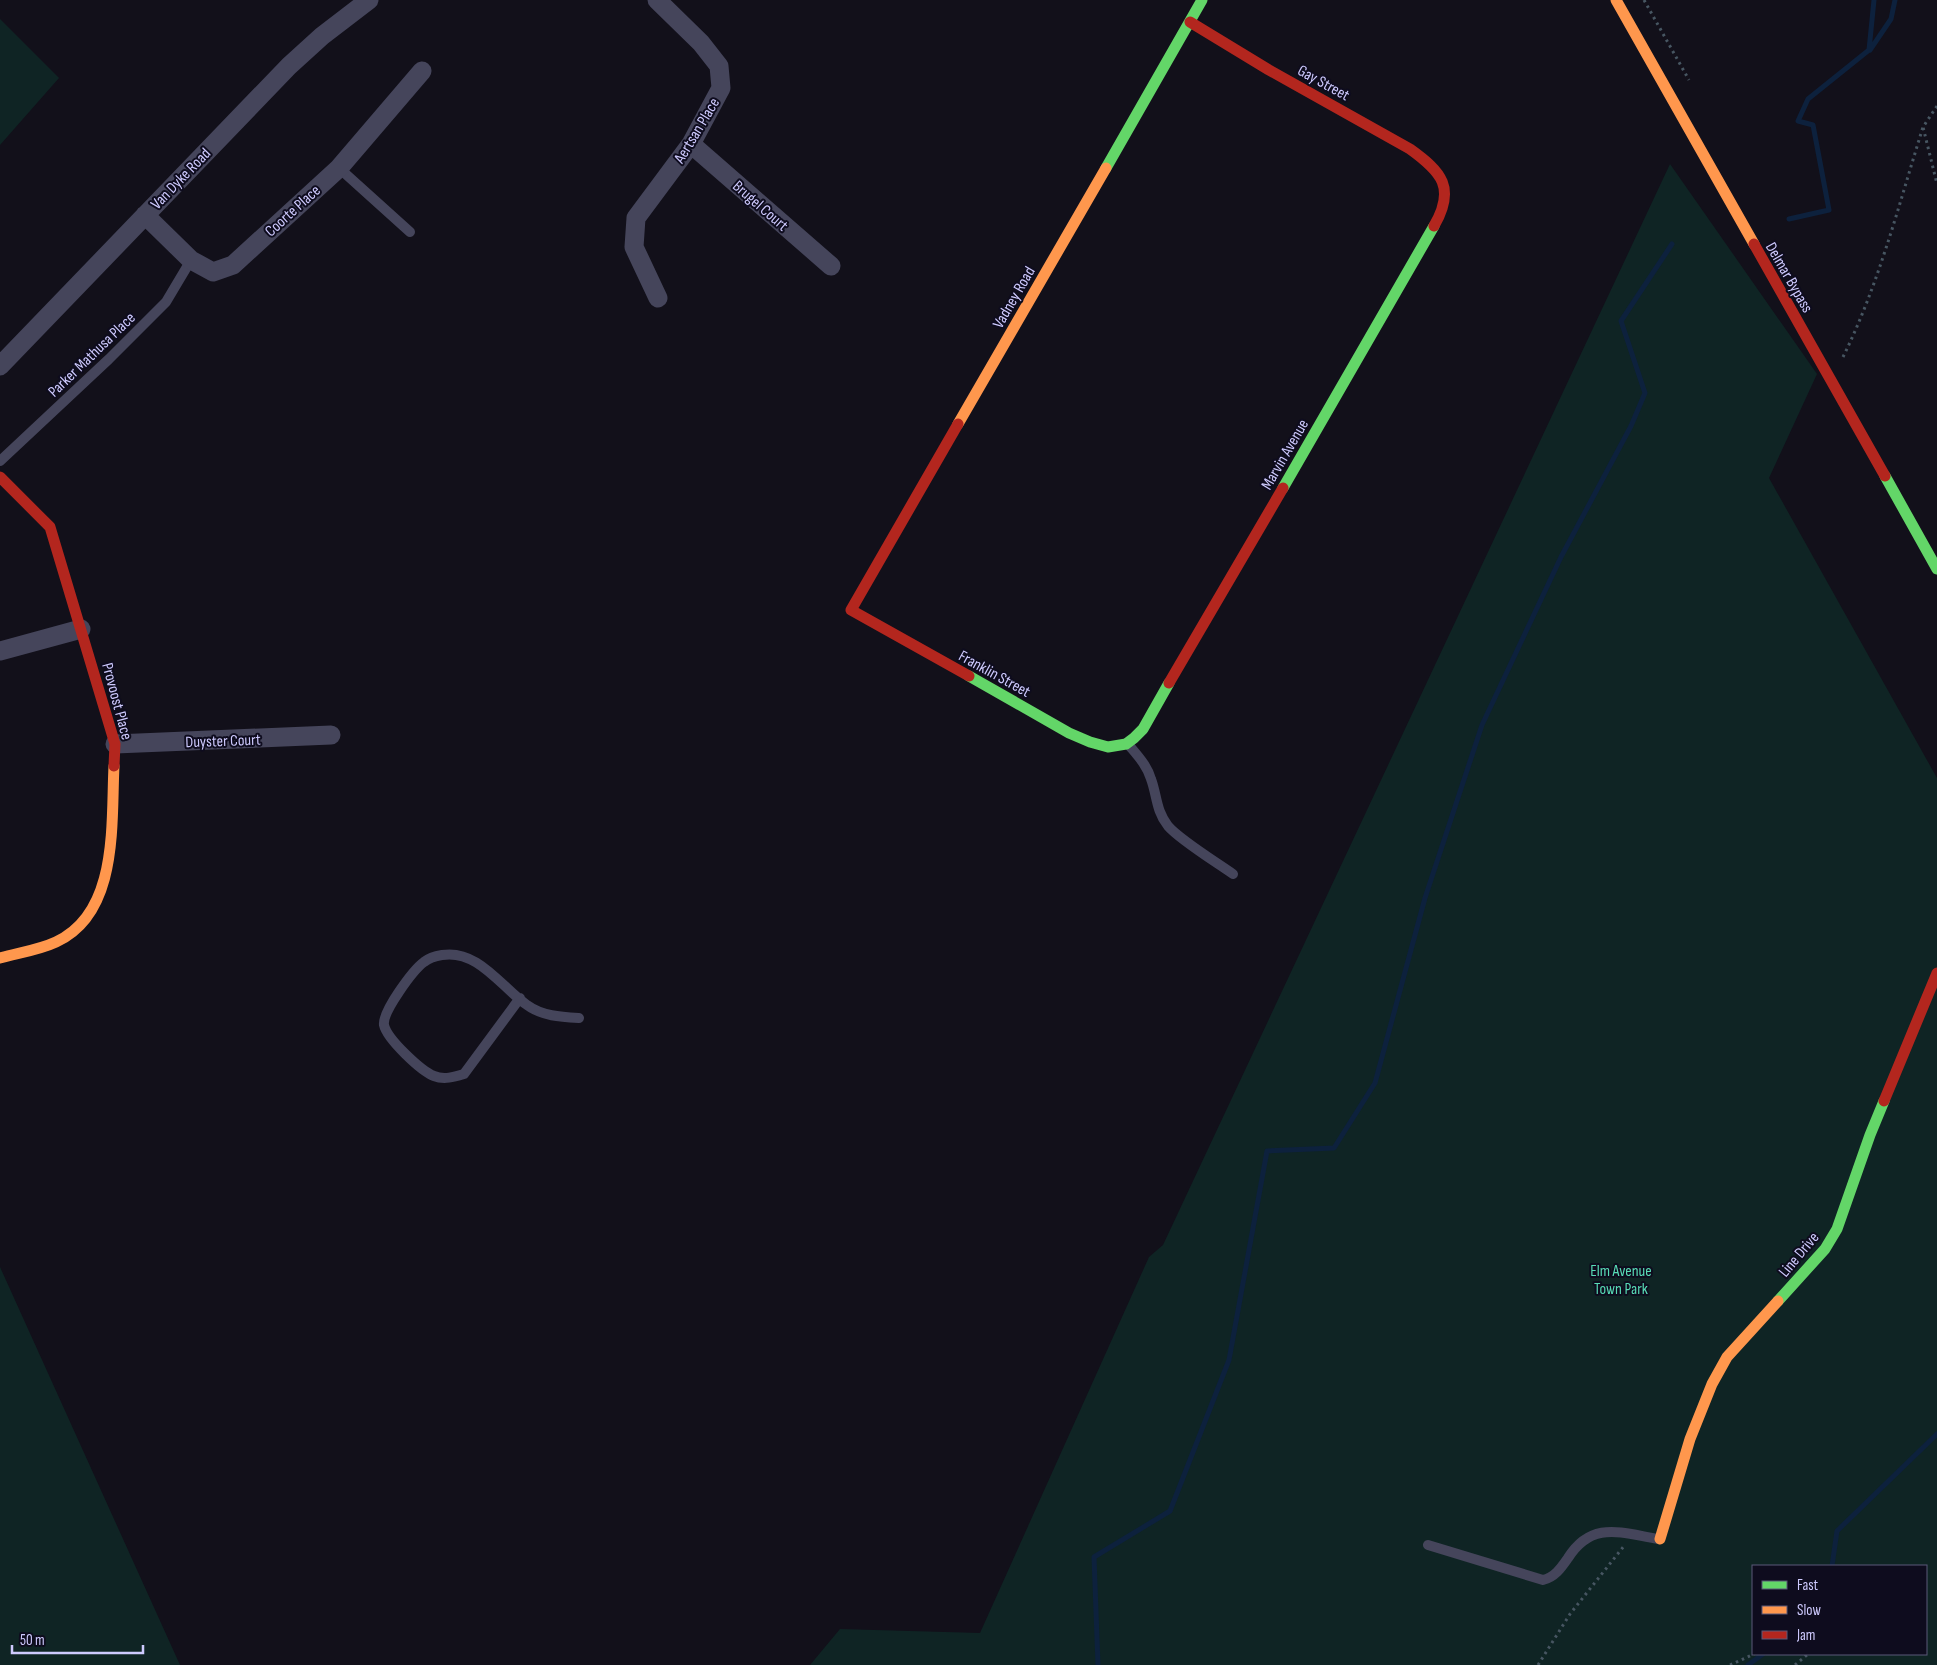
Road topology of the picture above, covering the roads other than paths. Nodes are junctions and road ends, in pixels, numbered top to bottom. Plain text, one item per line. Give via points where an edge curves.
1 (369, 0) edge
2 (657, 0) edge
3 (1202, 0) edge
4 (1616, 0) edge
5 (1190, 22) junction
6 (422, 71) dead end
7 (692, 144) junction
8 (339, 168) junction
9 (1440, 174) joint
10 (146, 215) junction
11 (410, 232) dead end
12 (191, 260) junction
13 (831, 266) dead end
14 (658, 298) dead end
15 (0, 366) edge
16 (0, 460) edge
17 (0, 477) edge
18 (1937, 569) edge
19 (851, 610) joint
20 (81, 629) junction
21 (0, 651) edge
22 (330, 735) dead end
23 (1127, 743) junction
24 (115, 744) junction
25 (1233, 874) dead end
26 (0, 958) edge
27 (1937, 973) edge
28 (520, 998) junction
29 (579, 1018) dead end
30 (1660, 1539) joint
31 (1428, 1545) dead end

1 - 10 street, Van Dyke Road via 288,66
2 - 7 street, Aertsan Place via 701,43 719,66 721,88
3 - 5 street, Vadney Road
4 - 18 street, Delmar Bypass
5 - 9 street, Gay Street via 1410,149
5 - 19 street, Vadney Road
6 - 8 street, Coorte Place
7 - 13 street, Brugel Court
7 - 14 street, Aertsan Place via 636,218 634,247
8 - 11 lane
8 - 12 street, Coorte Place via 233,265 213,272
9 - 23 street, Marvin Avenue via 1447,197 1443,211 1144,729
10 - 12 street, Coorte Place
10 - 15 street, Van Dyke Road
12 - 16 lane, Parker Mathusa Place via 166,302 109,360
17 - 20 street, Provoost Place via 50,527
19 - 23 street, Franklin Street via 1069,733 1106,747
20 - 21 street
20 - 24 street, Provoost Place
22 - 24 street, Duyster Court
23 - 25 lane via 1148,771 1156,804 1168,826
24 - 26 street, Provoost Place via 109,863 100,896 80,926 56,942
27 - 30 street, Line Drive via 1870,1135 1837,1229 1825,1248 1727,1357 1712,1384 1690,1439
28 - 28 lane via 473,960 458,954 442,955 424,962 414,972 386,1013 384,1024 387,1033 414,1062 435,1076 451,1079 464,1074
28 - 29 lane via 528,1006 552,1016
30 - 31 lane via 1602,1533 1588,1536 1576,1546 1552,1578 1543,1580

